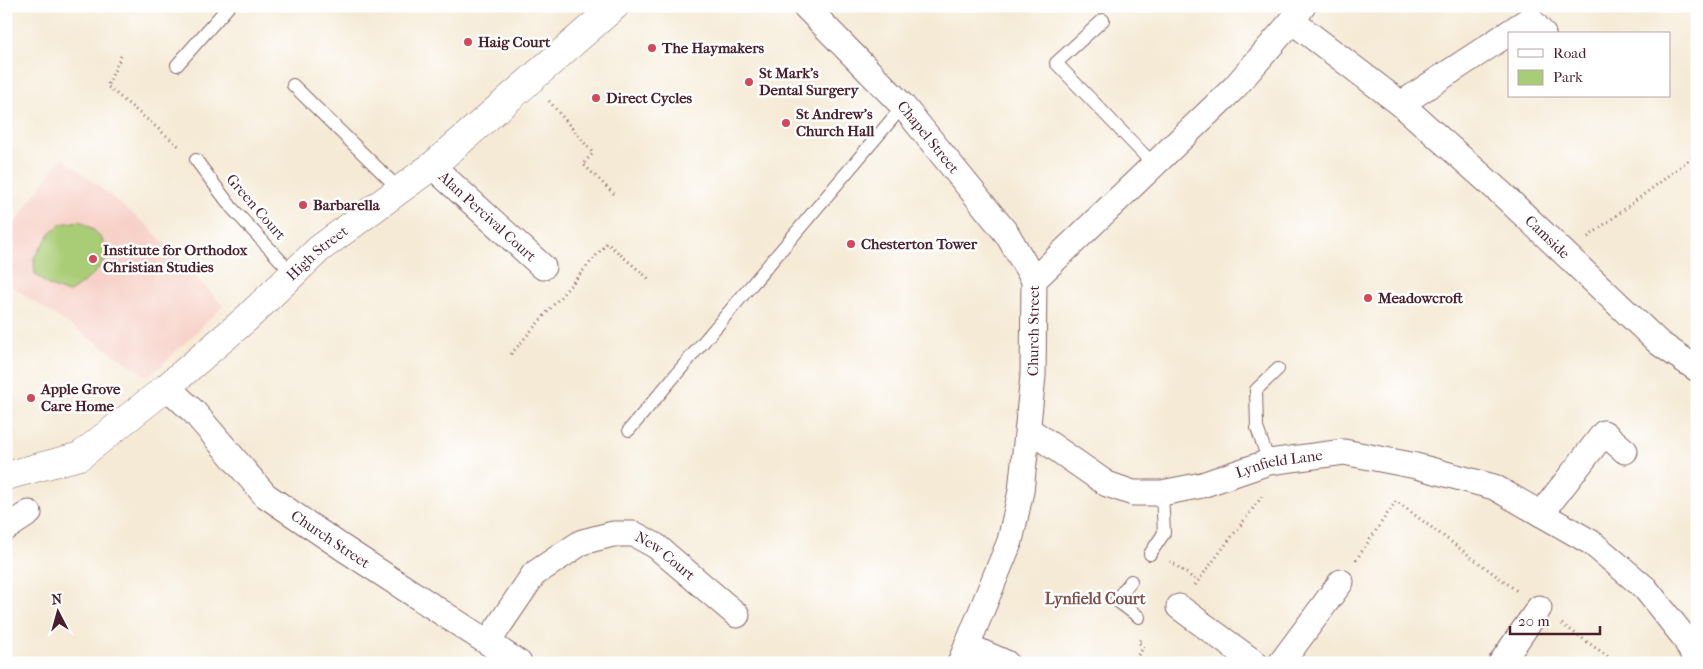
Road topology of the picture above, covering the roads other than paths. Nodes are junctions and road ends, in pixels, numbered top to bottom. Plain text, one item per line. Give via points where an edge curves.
1 (229, 6) edge
2 (615, 6) edge
3 (805, 6) edge
4 (1298, 13) edge
5 (1103, 20) dead end
6 (1510, 32) edge
7 (1541, 32) edge
8 (1508, 33) edge
9 (177, 65) dead end
10 (293, 85) dead end
11 (1401, 104) junction
12 (903, 106) junction
13 (196, 160) road end
14 (1154, 165) junction
15 (432, 166) junction
16 (400, 190) junction
17 (543, 267) dead end
18 (293, 274) junction
19 (1034, 280) junction
20 (1278, 369) dead end
21 (1697, 369) edge
22 (167, 387) junction
23 (1028, 429) junction
24 (628, 430) dead end
25 (1625, 450) dead end
26 (1269, 462) junction
27 (6, 476) edge
28 (1162, 493) junction
29 (29, 513) dead end
30 (1541, 514) junction
31 (6, 528) edge
32 (1152, 552) road end
33 (1130, 581) dead end
34 (1342, 582) road end
35 (1179, 607) road end
36 (1539, 608) road end
37 (737, 615) dead end
38 (1139, 617) dead end
39 (488, 642) junction
40 (964, 655) edge
41 (1697, 662) edge
42 (519, 663) edge
43 (1006, 663) edge
44 (1255, 663) edge
45 (1280, 663) edge
46 (1501, 663) edge

1 - 9 lane
2 - 15 street, High Street
3 - 12 street, Chapel Street
4 - 11 street, Camside
4 - 14 street, Church Street via 1235,87
5 - 14 lane via 1056,63
6 - 7 street via 1530,19
8 - 11 street
10 - 16 lane
11 - 21 street, Camside via 1659,342
12 - 19 street, Chapel Street via 1007,234
12 - 24 lane
13 - 18 lane, Green Court via 232,208
14 - 19 street, Church Street
15 - 16 street, High Street
15 - 17 street, Alan Percival Court
16 - 18 street, High Street via 319,249
18 - 22 street, High Street
19 - 23 street, Church Street via 1033,376
20 - 26 lane via 1256,390 1257,428
22 - 27 street, High Street via 80,456
22 - 39 street, Church Street via 194,412 266,495
23 - 28 street, Lynfield Lane via 1107,484 1133,493
23 - 40 street, Church Street via 1021,491 1010,542
25 - 30 street via 1604,433
26 - 28 street, Lynfield Lane via 1202,485
26 - 30 street, Lynfield Lane via 1344,452 1416,466 1494,487
28 - 32 lane via 1164,533
29 - 31 street
30 - 41 street, Lynfield Lane via 1592,543 1645,588 1684,637
33 - 38 lane via 1116,600
34 - 45 street
35 - 44 street
36 - 46 street
37 - 39 street, New Court via 656,546 634,534 612,534 582,542 534,574
39 - 42 street, Church Street
40 - 43 street

